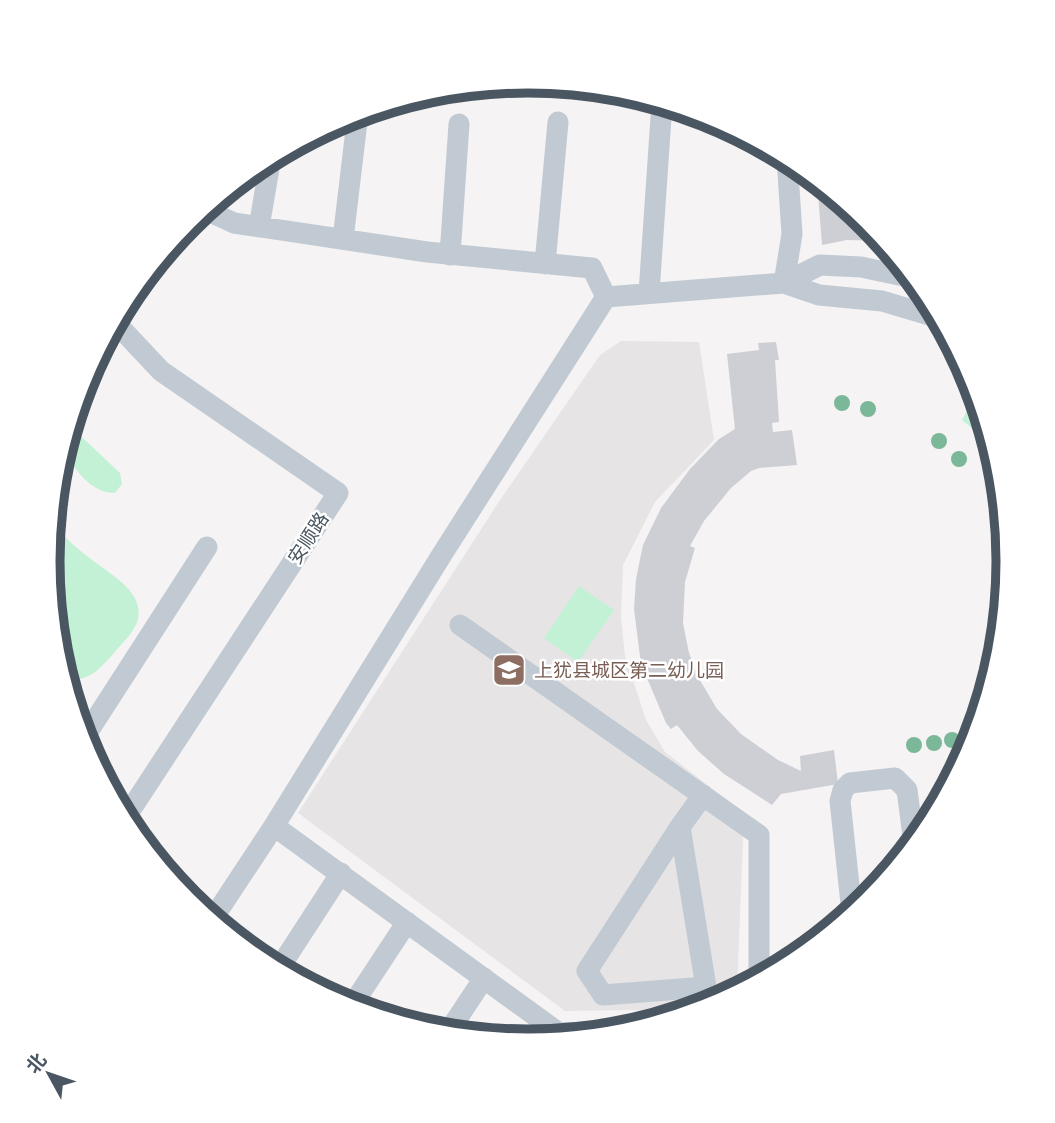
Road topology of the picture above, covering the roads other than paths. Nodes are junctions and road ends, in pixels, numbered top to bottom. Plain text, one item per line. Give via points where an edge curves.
1 (661, 113) edge
2 (558, 122) dead end
3 (459, 124) dead end
4 (356, 126) edge
5 (269, 171) edge
6 (788, 172) edge
7 (215, 214) edge
8 (259, 227) junction
9 (343, 239) junction
10 (450, 255) junction
11 (545, 264) junction
12 (878, 270) junction
13 (897, 274) edge
14 (784, 283) junction
15 (649, 293) junction
16 (606, 296) junction
17 (873, 299) junction
18 (925, 314) edge
19 (121, 329) edge
20 (207, 547) dead end
21 (460, 625) dead end
22 (90, 728) edge
23 (704, 795) junction
24 (131, 810) edge
25 (274, 826) junction
26 (681, 827) junction
27 (912, 829) edge
28 (341, 873) junction
29 (851, 899) edge
30 (218, 912) edge
31 (407, 922) junction
32 (284, 961) edge
33 (759, 968) edge
34 (484, 978) junction
35 (357, 998) edge
36 (454, 1023) edge
37 (548, 1029) edge

1 - 15 street
2 - 11 street
3 - 10 street
4 - 9 street
5 - 8 street
6 - 14 street via 792,234
7 - 8 street
8 - 9 street
9 - 10 street
10 - 11 street
11 - 16 street via 592,268
12 - 13 street
12 - 14 street via 820,265
12 - 17 street
14 - 15 street
14 - 17 street via 819,295
15 - 16 street
16 - 25 street
17 - 18 street
19 - 24 street, 安顺路 via 162,371 338,493
20 - 22 street
21 - 23 street
23 - 26 street
23 - 33 street via 759,835
25 - 28 street
25 - 30 street
26 - 26 street via 587,971 603,995 706,987
27 - 29 street via 907,790 895,778 850,783 843,790 840,800
28 - 31 street
28 - 32 street
31 - 34 street
31 - 35 street
34 - 36 street
34 - 37 street

